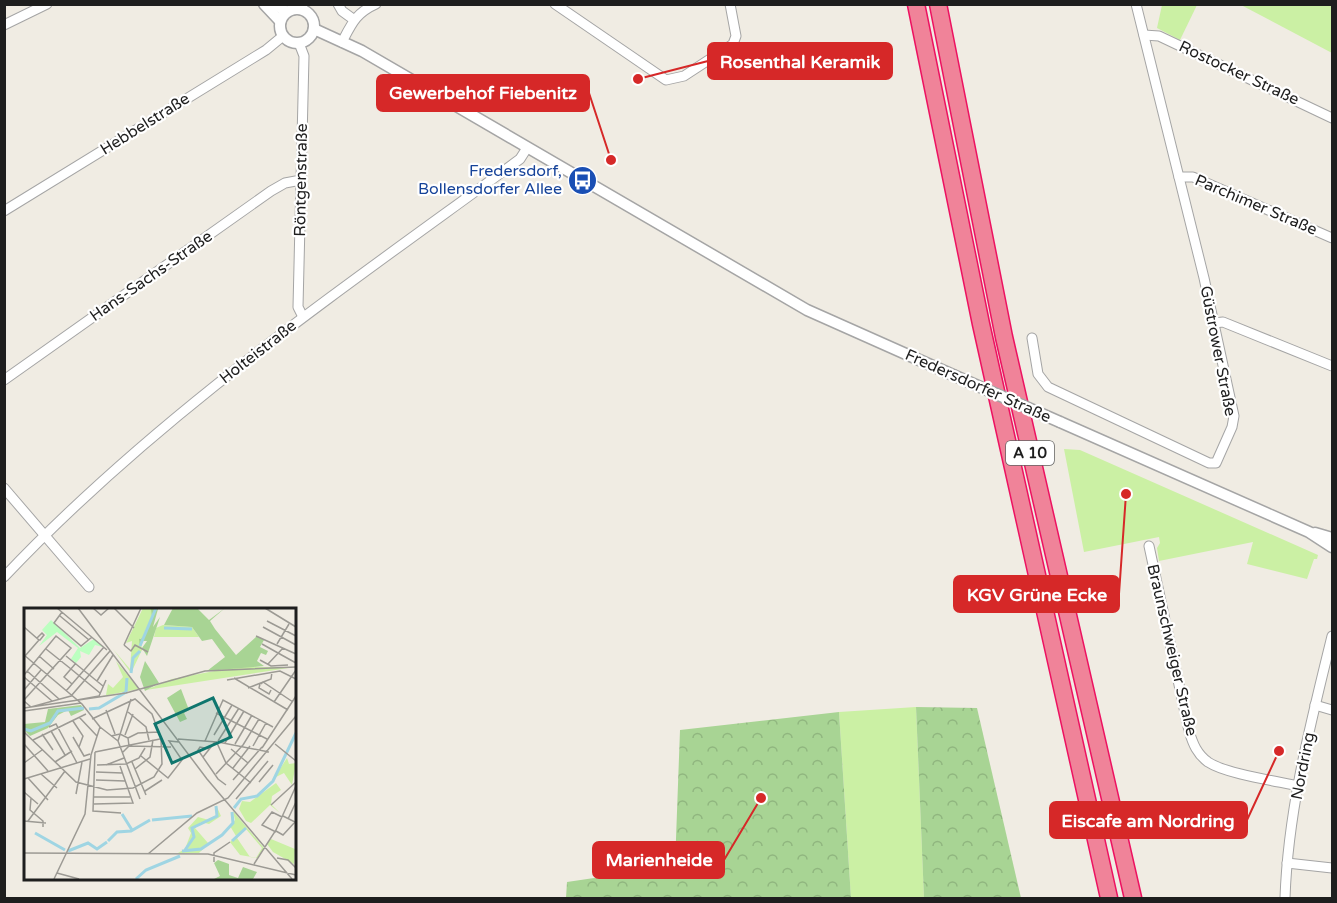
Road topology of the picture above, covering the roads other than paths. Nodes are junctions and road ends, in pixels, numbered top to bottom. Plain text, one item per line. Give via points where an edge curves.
1 (46, 4) edge
2 (264, 4) edge
3 (276, 4) edge
4 (338, 4) edge
5 (376, 4) edge
6 (555, 4) edge
7 (730, 4) edge
8 (916, 4) edge
9 (938, 4) edge
10 (1136, 4) edge
11 (302, 7) edge
12 (283, 16) junction
13 (353, 19) junction
14 (4, 26) edge
15 (314, 29) junction
16 (1144, 34) junction
17 (283, 36) junction
18 (342, 42) junction
19 (299, 43) junction
20 (1332, 118) edge
21 (527, 148) junction
22 (1179, 177) junction
23 (301, 180) junction
24 (4, 211) edge
25 (1332, 238) edge
26 (303, 317) junction
27 (1214, 323) junction
28 (1032, 338) dead end
29 (1332, 366) edge
30 (4, 380) edge
31 (4, 488) edge
32 (1309, 532) junction
33 (45, 534) junction
34 (1332, 538) edge
35 (1149, 546) dead end
36 (1332, 547) edge
37 (4, 577) edge
38 (89, 587) dead end
39 (1332, 636) edge
40 (1315, 705) junction
41 (1332, 710) edge
42 (1299, 786) junction
43 (1287, 863) junction
44 (1332, 868) edge
45 (1109, 898) edge
46 (1133, 898) edge
47 (1285, 898) edge

1 - 14 street
2 - 12 street
3 - 12 street
4 - 13 street
5 - 13 street
6 - 7 street via 666,80 684,76 733,44 736,36
8 - 45 highway, A 10 via 981,324
9 - 46 highway, A 10 via 1006,349
10 - 16 street, Güstrower Straße
11 - 12 street
11 - 15 street via 313,19
12 - 17 street
13 - 18 street
15 - 18 street, Fredersdorfer Straße
15 - 19 street via 309,38
16 - 20 street, Rostocker Straße via 1159,36
16 - 22 street, Güstrower Straße
17 - 19 street
17 - 24 street, Hebbelstraße
18 - 21 street, Fredersdorfer Straße
19 - 23 street, Röntgenstraße via 304,56
21 - 26 street, Holteistraße via 520,159
21 - 32 street, Fredersdorfer Straße, bridge via 807,310
22 - 25 street, Parchimer Straße via 1192,177
22 - 27 street, Güstrower Straße
23 - 26 street, Röntgenstraße via 298,307
23 - 30 street, Hans-Sachs-Straße via 271,191
26 - 33 street, Holteistraße via 165,424
27 - 28 street, Güstrower Straße via 1234,421 1216,463 1048,387 1038,374
27 - 29 street via 1223,322
31 - 33 street
32 - 34 street, Fredersdorfer Straße
32 - 36 street, Fredersdorfer Straße
33 - 37 street, Holteistraße
33 - 38 street
35 - 42 street, Braunschweiger Straße via 1189,731 1197,751 1223,769
39 - 40 street, Nordring
40 - 41 street
40 - 42 street, Nordring
42 - 43 street, Nordring
43 - 44 street
43 - 47 street, Nordring

